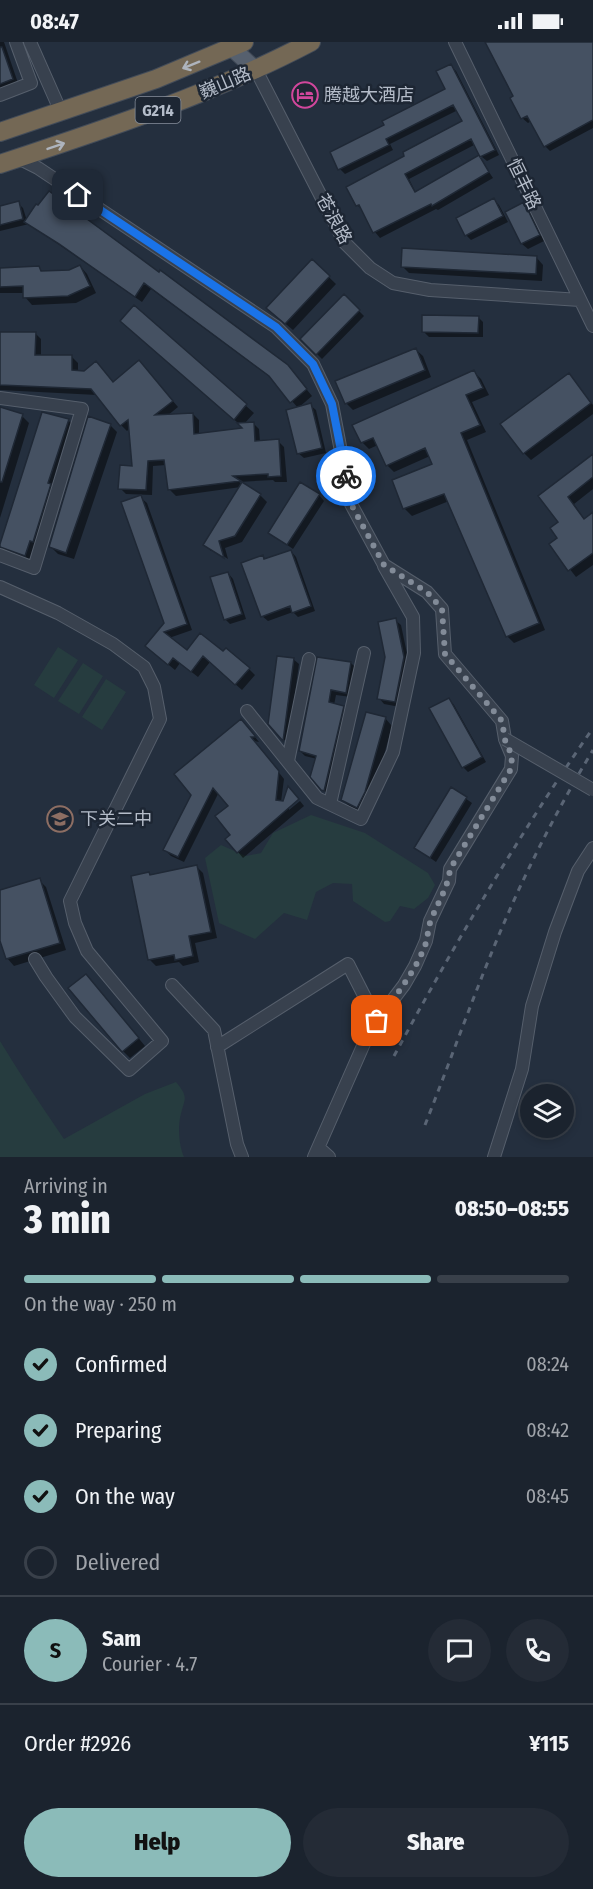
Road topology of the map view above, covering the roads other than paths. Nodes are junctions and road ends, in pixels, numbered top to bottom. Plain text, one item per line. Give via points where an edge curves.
1 (16, 42) edge
2 (30, 42) edge
3 (311, 42) edge
4 (455, 42) edge
5 (239, 43) edge
6 (256, 70) junction
7 (0, 95) edge
8 (62, 112) junction
9 (0, 132) edge
10 (18, 158) junction
11 (0, 164) edge
12 (580, 300) junction
13 (593, 326) edge
14 (0, 398) edge
15 (0, 555) edge
16 (384, 565) junction
17 (0, 587) edge
18 (364, 653) dead end
19 (309, 659) dead end
20 (248, 711) dead end
21 (505, 740) junction
22 (288, 761) junction
23 (593, 790) edge
24 (330, 804) junction
25 (593, 848) edge
26 (35, 959) dead end
27 (172, 985) dead end
28 (377, 1021) junction
29 (217, 1047) junction
30 (321, 1154) edge
31 (242, 1157) edge
32 (494, 1157) edge

1 - 7 street via 31,83
2 - 8 street
3 - 6 highway, 巍山路 / G214
4 - 12 street, 恒丰路
5 - 6 main road
5 -> 8 highway, 巍山路 / G214 via 166,75
10 -> 6 highway, 巍山路 / G214 via 166,107
6 - 12 street, 苍浪路 via 345,243 370,268 393,283 430,290
8 - 9 highway, 巍山路 / G214
10 - 11 highway, 巍山路 / G214
10 - 16 street via 276,327 313,364 332,404 351,504
12 - 13 street, 恒丰路
14 - 15 street via 82,409 34,568
16 - 21 street via 427,592 442,609 445,654 502,721
16 - 24 street via 413,617 414,653 393,752 362,819
17 - 26 street via 113,644 144,667 154,687 160,720 70,901 87,951 162,1041 129,1070 75,1017
18 - 24 street
19 - 22 street
20 - 22 street
21 - 23 street, bridge
21 - 28 street via 512,756 511,769 450,869 449,881 415,966
22 - 24 street via 317,798
25 - 32 street via 578,872 555,932 532,1006 522,1069
27 - 29 street via 214,1030
28 - 29 street via 348,964
28 - 30 street
29 - 31 street

